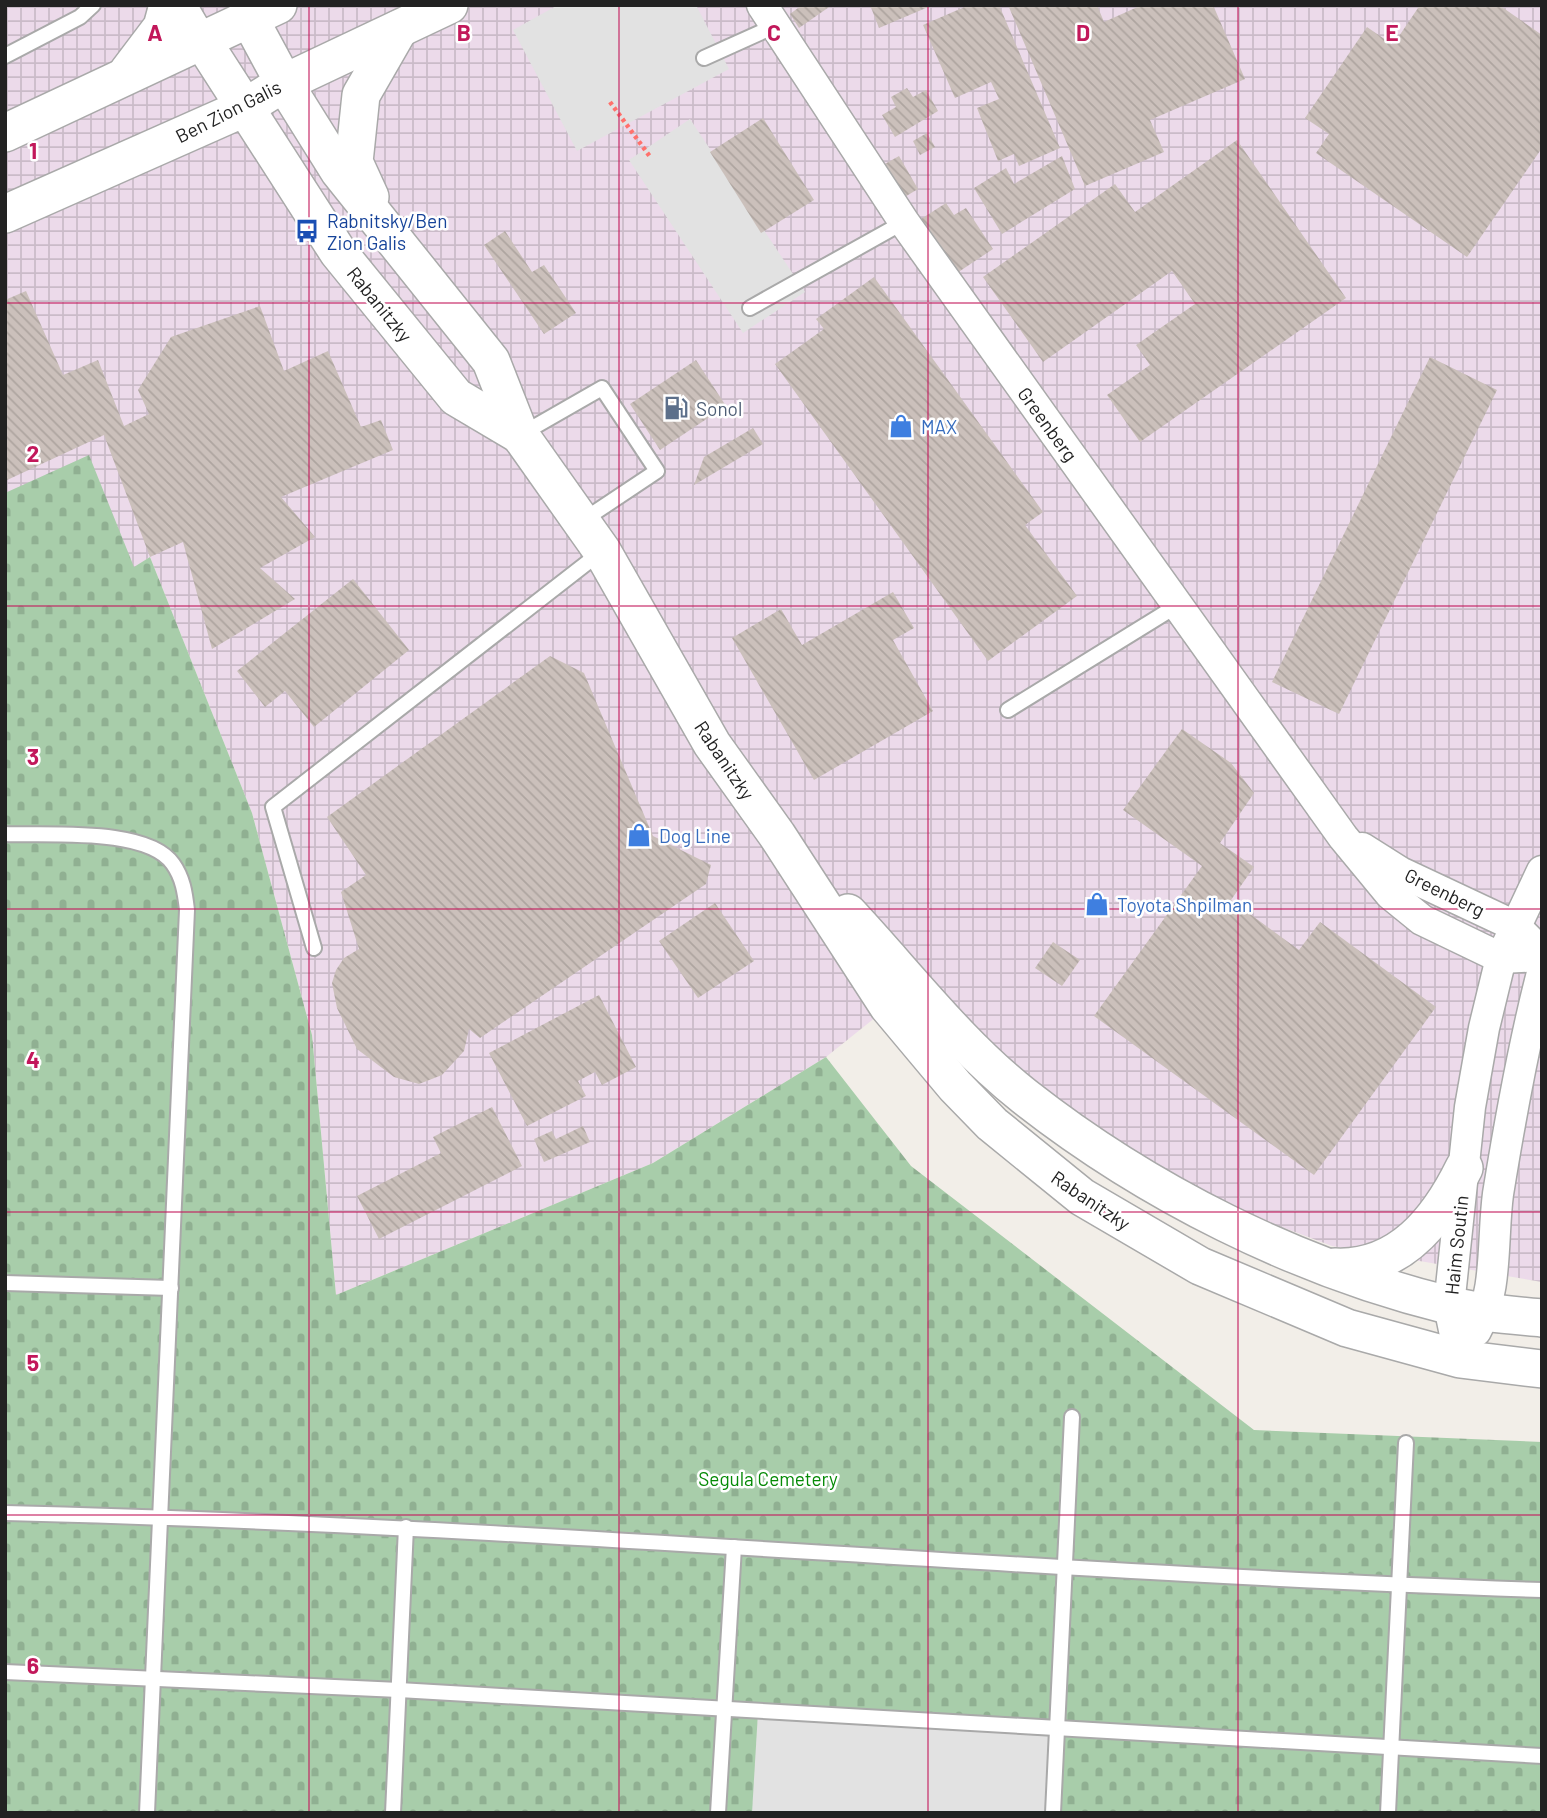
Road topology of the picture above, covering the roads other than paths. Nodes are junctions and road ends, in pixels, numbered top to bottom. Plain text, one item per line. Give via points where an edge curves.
1 (93, 5) edge
2 (168, 5) edge
3 (181, 5) edge
4 (449, 5) edge
5 (257, 9) edge
6 (768, 16) edge
7 (399, 29) junction
8 (201, 39) junction
9 (5, 56) edge
10 (704, 58) dead end
11 (284, 83) junction
12 (113, 84) junction
13 (244, 107) junction
14 (5, 133) edge
15 (5, 214) edge
16 (904, 222) junction
17 (383, 227) junction
18 (750, 308) dead end
19 (520, 435) junction
20 (581, 521) junction
21 (602, 551) junction
22 (1178, 606) junction
23 (1008, 710) dead end
24 (5, 834) edge
25 (776, 835) junction
26 (1343, 838) junction
27 (1542, 871) edge
28 (1515, 926) junction
29 (314, 948) dead end
30 (1542, 954) edge
31 (1501, 958) junction
32 (1542, 973) edge
33 (1464, 1168) junction
34 (1323, 1266) junction
35 (5, 1283) edge
36 (171, 1287) junction
37 (1449, 1306) junction
38 (1487, 1312) junction
39 (1542, 1318) edge
40 (1460, 1359) junction
41 (1542, 1369) edge
42 (1072, 1417) dead end
43 (1406, 1443) dead end
44 (5, 1513) edge
45 (160, 1516) junction
46 (405, 1527) junction
47 (734, 1547) junction
48 (1064, 1568) junction
49 (1399, 1586) junction
50 (1542, 1590) edge
51 (5, 1672) edge
52 (153, 1679) junction
53 (399, 1690) junction
54 (724, 1709) junction
55 (1057, 1728) junction
56 (1391, 1746) junction
57 (1542, 1756) edge
58 (147, 1813) edge
59 (393, 1813) edge
60 (718, 1813) edge
61 (1053, 1813) edge
62 (1388, 1813) edge

1 - 9 lane via 80,17
2 - 12 street via 162,27 141,59
3 - 8 street
4 - 7 street, Ben Zion Galis
5 - 8 street
5 - 11 street, Rabanitzky
6 - 10 lane
6 - 16 street, Greenberg
7 - 11 street, Ben Zion Galis
7 - 17 street via 361,95 354,162
8 - 12 street
8 - 13 street, Rabanitzky
11 - 13 street, Ben Zion Galis
11 - 17 street, Rabanitzky via 339,171
12 - 14 street
13 - 15 street, Ben Zion Galis
13 - 19 street, Rabanitzky via 338,252 456,397
16 - 18 lane
16 - 22 street, Greenberg
17 - 19 street, Rabanitzky via 491,361
19 - 20 street, Rabanitzky
19 - 20 lane via 602,388 657,471
20 - 21 street, Rabanitzky
21 - 25 street, Rabanitzky via 712,744
21 - 29 lane via 273,807
22 - 23 lane
22 - 26 street, Greenberg
24 - 36 lane via 152,845 172,862 183,882 187,910
25 - 34 street, Rabanitzky via 979,1056 1023,1095 1119,1161 1196,1206 1249,1235
25 - 40 street, Rabanitzky via 888,1006 954,1086 992,1124 1082,1197 1154,1241 1260,1294 1348,1328
26 - 28 street, Greenberg via 1400,872
26 - 31 street, Greenberg via 1390,894 1422,920
27 - 28 street, Haim Soutin
28 - 30 street, Greenberg
28 - 31 street, Haim Soutin
30 - 31 street, Greenberg
31 - 33 street, Haim Soutin via 1484,1028
32 - 38 street, Haim Soutin via 1522,1052 1498,1198
33 - 34 street via 1433,1221 1411,1244 1383,1260 1353,1268
33 - 37 street, Haim Soutin
34 - 37 street, Rabanitzky
35 - 36 lane
36 - 45 lane
37 - 38 street, Rabanitzky
37 - 40 street, Haim Soutin
38 - 39 street, Rabanitzky
38 - 40 street, Haim Soutin
40 - 41 street, Rabanitzky
42 - 48 lane
43 - 49 lane
44 - 45 lane
45 - 46 lane
45 - 52 lane
46 - 47 lane
46 - 53 lane
47 - 48 lane
47 - 54 lane
48 - 49 lane
48 - 55 lane
49 - 50 lane
49 - 56 lane
51 - 52 lane
52 - 53 lane
52 - 58 lane
53 - 54 lane
53 - 59 lane
54 - 55 lane
54 - 60 lane
55 - 56 lane
55 - 61 lane
56 - 57 lane
56 - 62 lane

